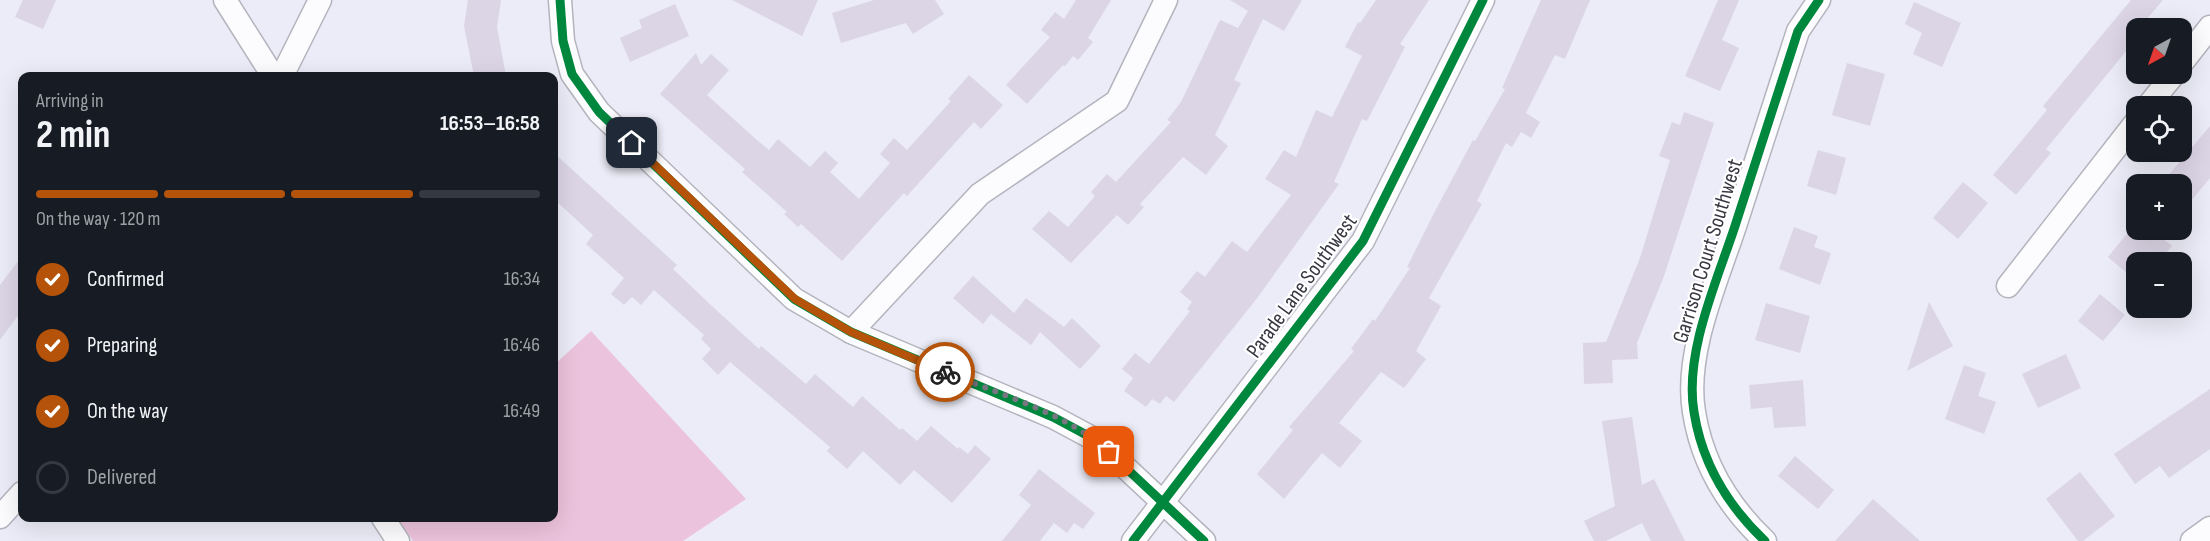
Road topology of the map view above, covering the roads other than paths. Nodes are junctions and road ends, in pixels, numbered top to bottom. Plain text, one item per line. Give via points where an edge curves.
1 (225, 0) edge
2 (320, 0) edge
3 (560, 0) edge
4 (1166, 0) edge
5 (1483, 0) edge
6 (1819, 0) edge
7 (2210, 27) edge
8 (2192, 50) edge
9 (270, 72) edge
10 (284, 72) edge
11 (2166, 84) edge
12 (2156, 96) edge
13 (2126, 135) edge
14 (2008, 286) dead end
15 (851, 332) junction
16 (18, 497) edge
17 (1163, 504) junction
18 (0, 517) edge
19 (386, 522) edge
20 (2210, 528) edge
21 (398, 541) edge
22 (1133, 541) edge
23 (1204, 541) edge
24 (1765, 541) edge
25 (2192, 541) edge

1 - 9 street
2 - 10 street
3 - 15 street via 563,41 572,75 599,112 795,299
4 - 15 street via 1117,101 980,194
5 - 17 street, Parade Lane Southwest via 1363,241
6 - 24 street, Garrison Court Southwest via 1798,31 1702,325 1692,376 1694,411 1707,461 1731,506
7 - 8 street
11 - 12 street
13 - 14 street
15 - 17 street via 1053,417 1096,440
16 - 18 street
17 - 22 street, Parade Lane Southwest
17 - 23 street
19 - 21 street
20 - 25 street

